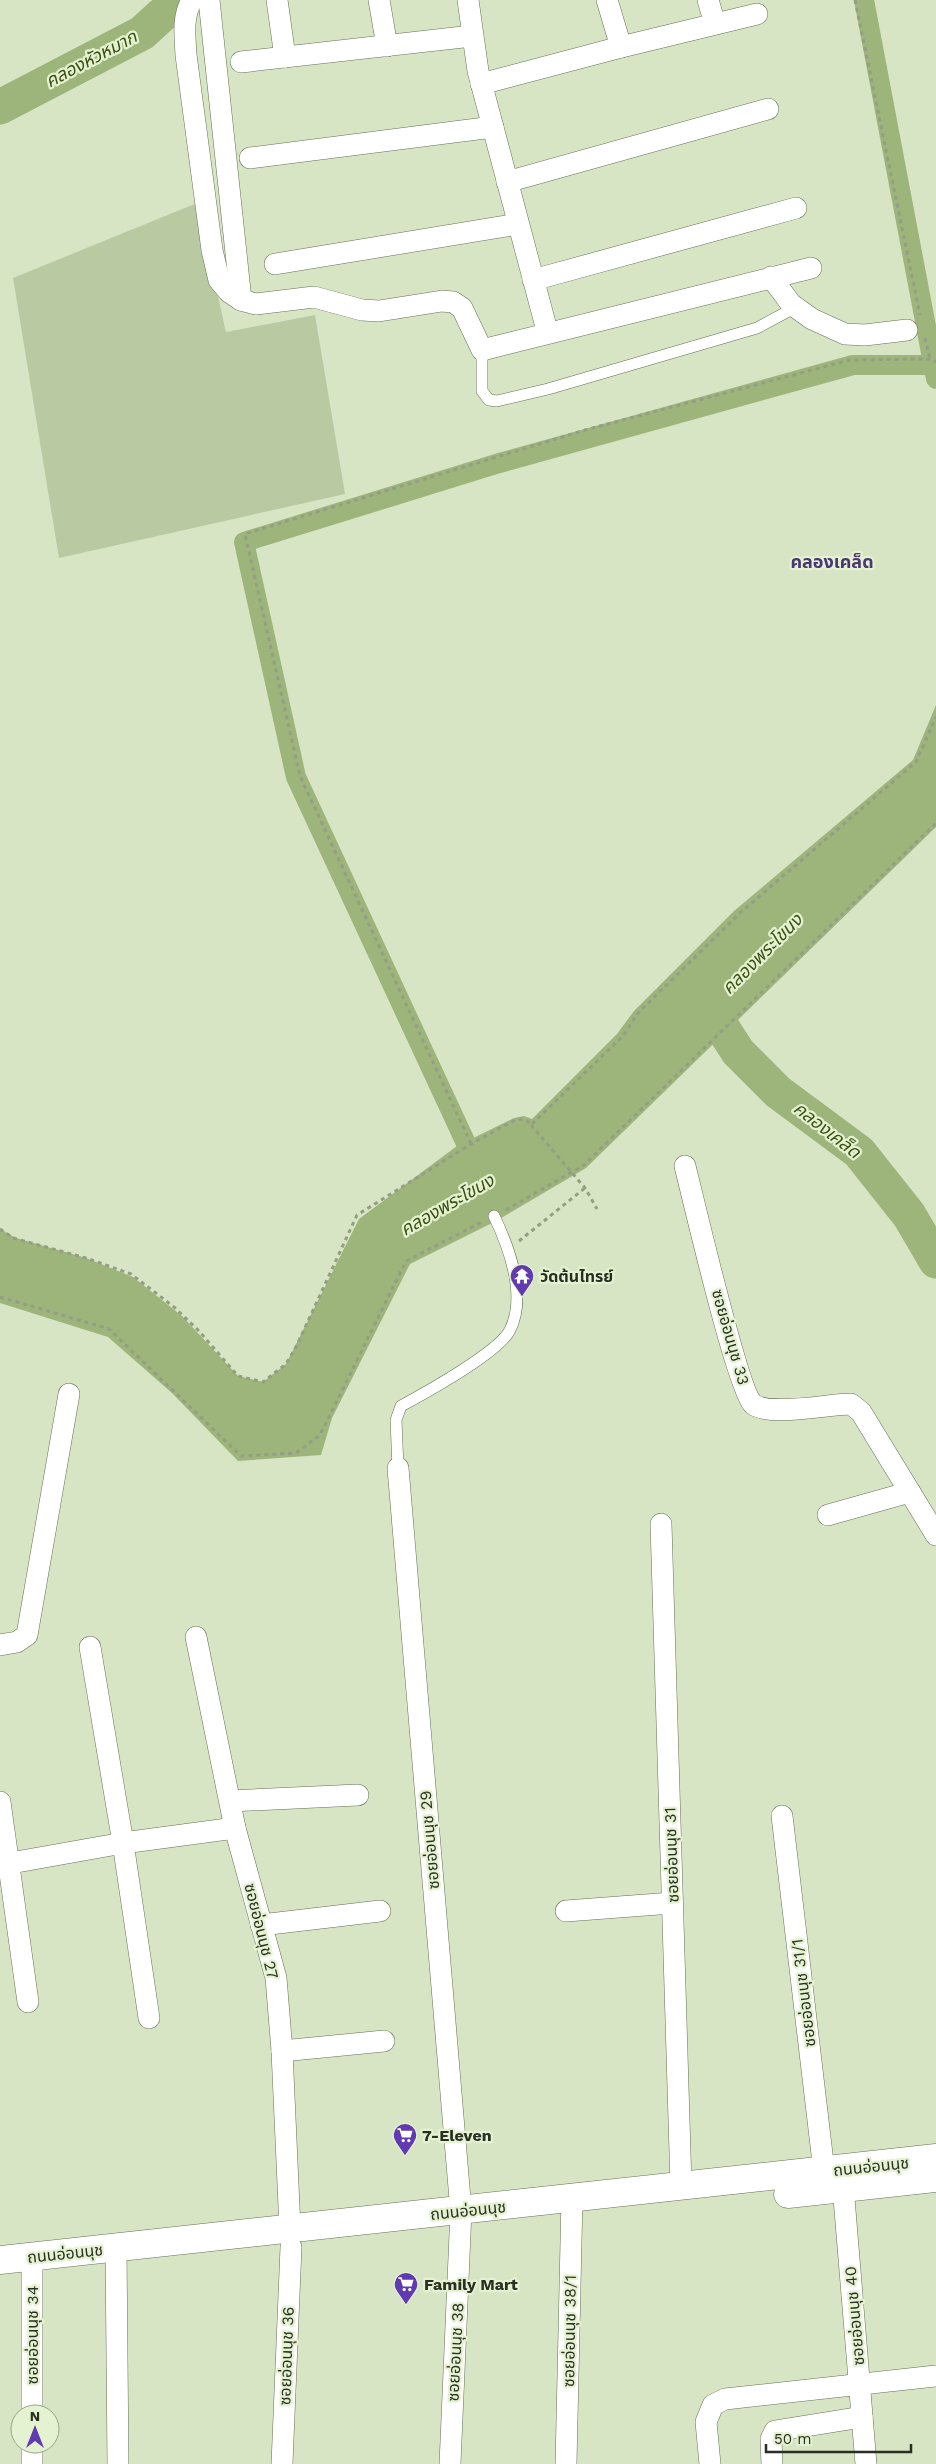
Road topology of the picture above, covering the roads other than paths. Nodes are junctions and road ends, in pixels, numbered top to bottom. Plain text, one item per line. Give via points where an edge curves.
1 (192, 0) edge
2 (209, 0) edge
3 (277, 0) edge
4 (379, 0) edge
5 (468, 0) edge
6 (607, 0) edge
7 (708, 0) edge
8 (757, 14) dead end
9 (716, 24) junction
10 (472, 36) junction
11 (387, 46) junction
12 (621, 47) junction
13 (285, 57) junction
14 (241, 62) dead end
15 (481, 84) junction
16 (768, 109) dead end
17 (493, 127) junction
18 (250, 158) dead end
19 (507, 182) junction
20 (796, 208) dead end
21 (518, 224) junction
22 (275, 264) dead end
23 (811, 268) dead end
24 (770, 278) junction
25 (533, 280) junction
26 (241, 300) junction
27 (796, 307) junction
28 (545, 323) dead end
29 (917, 327) road end
30 (482, 350) junction
31 (685, 1166) dead end
32 (495, 1218) road end
33 (69, 1394) dead end
34 (398, 1468) joint
35 (910, 1492) junction
36 (828, 1515) dead end
37 (661, 1524) dead end
38 (936, 1535) edge
39 (196, 1637) dead end
40 (0, 1645) edge
41 (90, 1647) dead end
42 (358, 1795) dead end
43 (230, 1801) junction
44 (0, 1802) edge
45 (782, 1816) dead end
46 (236, 1828) junction
47 (123, 1843) junction
48 (4, 1864) edge
49 (672, 1903) junction
50 (380, 1911) dead end
51 (566, 1911) dead end
52 (262, 1925) junction
53 (28, 2002) dead end
54 (149, 2018) dead end
55 (384, 2041) dead end
56 (282, 2051) junction
57 (936, 2158) edge
58 (836, 2176) junction
59 (936, 2178) edge
60 (681, 2186) junction
61 (572, 2208) junction
62 (461, 2220) junction
63 (291, 2238) junction
64 (117, 2257) junction
65 (0, 2260) edge
66 (32, 2266) junction
67 (0, 2279) edge
68 (936, 2376) edge
69 (859, 2386) junction
70 (32, 2404) edge
71 (862, 2417) junction
72 (118, 2464) edge
73 (282, 2464) edge
74 (450, 2464) edge
75 (566, 2464) edge
76 (710, 2464) edge
77 (772, 2464) edge
78 (866, 2464) edge

1 - 26 street via 185,24 186,55 212,250 219,280
2 - 26 street
3 - 13 street
4 - 11 street
5 - 10 street
6 - 12 street
7 - 9 street
8 - 9 street
9 - 12 street
10 - 11 street
10 - 15 street
11 - 13 street
12 - 15 street
13 - 14 street
15 - 17 street
16 - 19 street
17 - 18 street
17 - 19 street
19 - 21 street
20 - 25 street
21 - 22 street
21 - 25 street
23 - 24 street
24 - 27 street
24 - 30 street
25 - 28 street
26 - 30 street via 256,304 314,297 362,310 379,311 453,302 462,308
27 - 29 street via 812,319 845,334 865,335
27 - 30 lane via 757,328 497,401 489,400 482,391
31 - 35 street, ซอยอ่อนนุช 33 via 735,1356 753,1404 769,1410 851,1404 861,1412
32 - 34 lane via 513,1264 516,1306 510,1330 491,1349 438,1386 401,1406 396,1420
33 - 40 street via 27,1635 17,1642
34 - 62 street, ซอยอ่อนนุช 29
35 - 36 street
35 - 38 street, ซอยอ่อนนุช 33
37 - 49 street, ซอยอ่อนนุช 31
39 - 43 street, ซอยอ่อนนุช 27
41 - 47 street
42 - 43 street
43 - 46 street, ซอยอ่อนนุช 27
44 - 48 street
45 - 58 street, ซอยอ่อนนุช 31/1
46 - 47 street
46 - 52 street, ซอยอ่อนนุช 27
47 - 48 street
47 - 54 street
48 - 53 street
49 - 51 street
49 - 60 street, ซอยอ่อนนุช 31
50 - 52 street
52 - 56 street, ซอยอ่อนนุช 27 via 276,1978
55 - 56 street
56 - 63 street, ซอยอ่อนนุช 27
57 - 58 main road, ถนนอ่อนนุช
58 - 59 main road, ถนนอ่อนนุช
58 - 60 main road, ถนนอ่อนนุช
58 - 61 main road, ถนนอ่อนนุช
58 - 69 street, ซอยอ่อนนุช 40
60 - 61 main road, ถนนอ่อนนุช
61 - 62 main road, ถนนอ่อนนุช
61 - 75 street, ซอยอ่อนนุช 38/1
62 - 63 main road, ถนนอ่อนนุช
62 - 74 street, ซอยอ่อนนุช 38
63 - 64 main road, ถนนอ่อนนุช
63 - 73 street, ซอยอ่อนนุช 36
64 - 66 main road, ถนนอ่อนนุช
64 - 72 street
65 - 66 main road, ถนนอ่อนนุช
66 - 67 main road, ถนนอ่อนนุช
66 - 70 street, ซอยอ่อนนุช 34
68 - 69 street
69 - 71 street, ซอยอ่อนนุช 40
69 - 76 street via 725,2400 713,2405 706,2422
71 - 77 street via 775,2431 771,2439
71 - 78 street, ซอยอ่อนนุช 40

